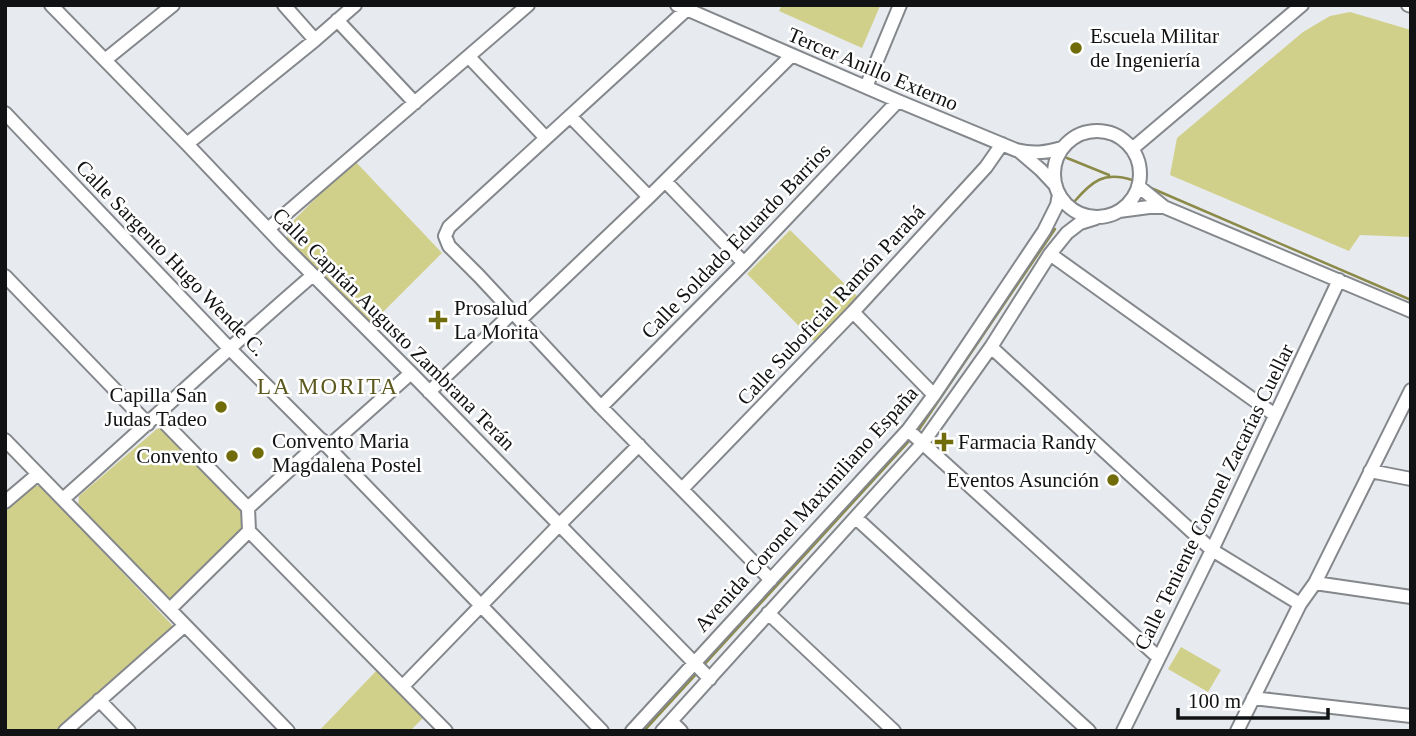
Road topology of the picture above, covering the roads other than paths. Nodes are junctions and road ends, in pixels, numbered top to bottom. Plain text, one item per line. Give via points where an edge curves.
1 (51, 5) edge
2 (173, 5) edge
3 (284, 5) edge
4 (355, 5) edge
5 (528, 5) edge
6 (900, 5) edge
7 (1302, 5) edge
8 (682, 8) edge
9 (337, 20) junction
10 (316, 40) junction
11 (792, 55) junction
12 (469, 57) junction
13 (105, 60) junction
14 (866, 87) junction
15 (898, 101) junction
16 (415, 103) junction
17 (5, 113) edge
18 (570, 116) junction
19 (546, 138) junction
20 (187, 144) junction
21 (1002, 144) junction
22 (1062, 148) junction
23 (1132, 149) junction
24 (1016, 150) junction
25 (665, 181) junction
26 (1138, 186) junction
27 (1057, 190) junction
28 (649, 197) junction
29 (1164, 207) junction
30 (1118, 212) junction
31 (1096, 218) junction
32 (268, 229) junction
33 (1050, 254) junction
34 (744, 263) junction
35 (313, 275) junction
36 (5, 276) edge
37 (1339, 280) junction
38 (1411, 311) edge
39 (853, 312) junction
40 (517, 316) junction
41 (991, 347) junction
42 (229, 348) junction
43 (411, 373) junction
44 (1411, 390) edge
45 (429, 392) junction
46 (934, 395) junction
47 (601, 407) junction
48 (1275, 415) junction
49 (153, 420) junction
50 (915, 436) junction
51 (5, 440) edge
52 (325, 444) junction
53 (639, 445) junction
54 (1370, 471) junction
55 (37, 474) junction
56 (1411, 479) edge
57 (682, 488) junction
58 (63, 499) junction
59 (5, 502) edge
60 (248, 508) junction
61 (856, 518) junction
62 (559, 525) junction
63 (249, 531) junction
64 (1212, 550) junction
65 (771, 580) junction
66 (1315, 583) junction
67 (1411, 597) edge
68 (1300, 604) junction
69 (481, 607) junction
70 (170, 609) junction
71 (768, 613) junction
72 (185, 625) junction
73 (1158, 657) junction
74 (701, 670) junction
75 (403, 686) junction
76 (1253, 698) junction
77 (99, 700) junction
78 (1411, 716) edge
79 (666, 726) edge
80 (65, 731) edge
81 (129, 731) edge
82 (288, 731) edge
83 (446, 731) edge
84 (602, 731) edge
85 (632, 731) edge
86 (681, 731) edge
87 (894, 731) edge
88 (1088, 731) edge
89 (1123, 731) edge
90 (1237, 731) edge

1 - 13 street, Calle Capitán Augusto Zambrana Terán
2 - 13 street
3 - 10 street
4 - 9 street
5 - 12 street
6 - 14 street
7 - 23 street
8 - 11 street, Tercer Anillo Externo
8 - 18 street
9 - 10 street
9 - 16 street
10 - 20 street
11 - 14 street, Tercer Anillo Externo
11 - 25 street
12 - 16 street
12 - 19 street
13 - 20 street, Calle Capitán Augusto Zambrana Terán
14 - 15 street, Tercer Anillo Externo
15 - 21 street, Tercer Anillo Externo
15 - 34 street, Calle Soldado Eduardo Barrios
16 - 32 street
17 - 42 street, Calle Sargento Hugo Wende C.
18 - 19 street
18 - 28 street
19 - 40 street via 445,236 449,246
20 - 32 street, Calle Capitán Augusto Zambrana Terán
21 - 24 street, Tercer Anillo Externo
21 - 39 street, Calle Suboficial Ramón Parabá
22 - 23 street via 1084,132 1097,131 1122,139
22 - 24 street, Tercer Anillo Externo via 1035,153
22 - 27 street via 1055,173
23 - 26 street via 1139,167
24 - 27 street, Tercer Anillo Externo
25 - 28 street
25 - 34 street
26 - 29 street
26 - 30 street
27 - 31 street via 1074,211
27 - 46 street, Avenida Coronel Maximiliano España via 1057,205 1044,231
28 - 40 street
29 - 30 street
29 - 37 street
30 - 31 street
31 - 33 street, Avenida Coronel Maximiliano España via 1067,233
32 - 35 street, Calle Capitán Augusto Zambrana Terán
33 - 41 street, Avenida Coronel Maximiliano España
33 - 48 street
34 - 47 street, Calle Soldado Eduardo Barrios
35 - 42 street
35 - 43 street, Calle Capitán Augusto Zambrana Terán
36 - 49 street
37 - 38 street
37 - 48 street, Calle Teniente Coronel Zacarías Cuellar
39 - 46 street
39 - 57 street, Calle Suboficial Ramón Parabá
40 - 45 street
40 - 47 street
41 - 50 street, Avenida Coronel Maximiliano España
41 - 64 street
42 - 49 street
42 - 52 street, Calle Sargento Hugo Wende C.
43 - 45 street, Calle Capitán Augusto Zambrana Terán
43 - 52 street
44 - 54 street
45 - 62 street, Calle Capitán Augusto Zambrana Terán
46 - 50 street, Avenida Coronel Maximiliano España
47 - 53 street
48 - 64 street, Calle Teniente Coronel Zacarías Cuellar
49 - 58 street
49 - 60 street
50 - 61 street, Avenida Coronel Maximiliano España
50 - 65 street, Avenida Coronel Maximiliano España
50 - 73 street
51 - 55 street
52 - 60 street
52 - 69 street, Calle Sargento Hugo Wende C.
53 - 57 street
53 - 62 street
54 - 56 street
54 - 66 street
55 - 58 street
55 - 59 street
57 - 65 street
58 - 70 street
60 - 63 street
61 - 71 street, Avenida Coronel Maximiliano España
61 - 88 street
62 - 69 street
62 - 74 street, Calle Capitán Augusto Zambrana Terán
63 - 70 street
63 - 75 street
64 - 68 street
64 - 73 street, Calle Teniente Coronel Zacarías Cuellar
65 - 74 street, Avenida Coronel Maximiliano España
66 - 67 street
66 - 68 street
68 - 76 street
69 - 75 street
69 - 84 street, Calle Sargento Hugo Wende C.
70 - 72 street
71 - 74 street, Avenida Coronel Maximiliano España
71 - 87 street
72 - 77 street
72 - 82 street
73 - 89 street, Calle Teniente Coronel Zacarías Cuellar
74 - 79 street, Avenida Coronel Maximiliano España
74 - 85 street, Avenida Coronel Maximiliano España
75 - 83 street
76 - 78 street
76 - 90 street
77 - 80 street
77 - 81 street
79 - 86 street

